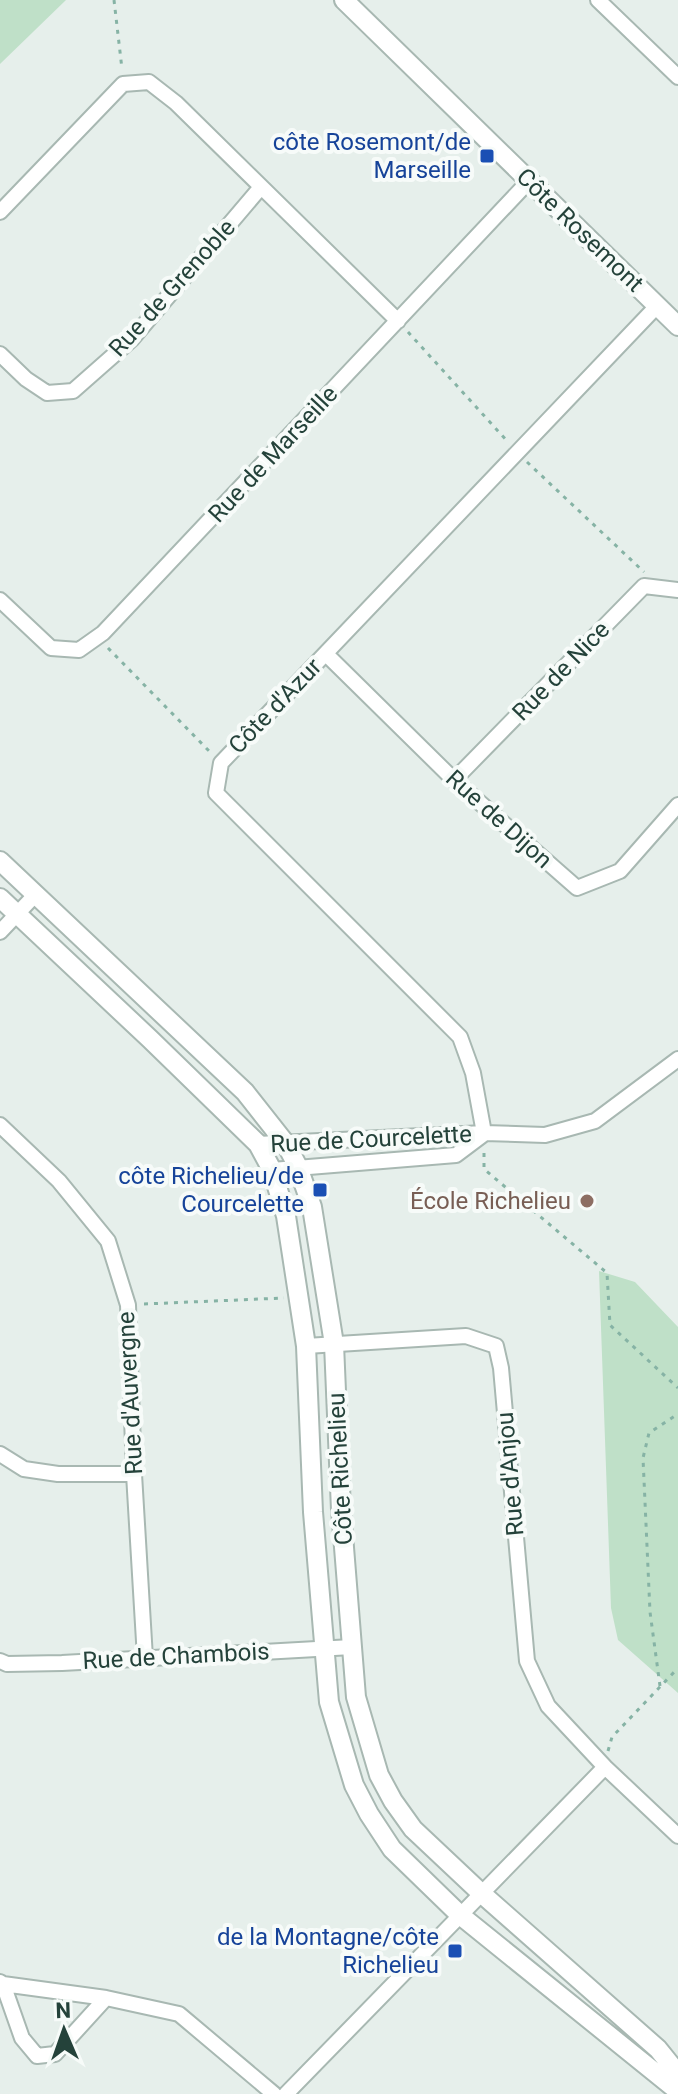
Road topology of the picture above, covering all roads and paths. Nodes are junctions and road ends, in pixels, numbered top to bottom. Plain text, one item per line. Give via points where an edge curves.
1 (344, 0) edge
2 (598, 0) edge
3 (116, 2) edge
4 (678, 77) edge
5 (123, 84) junction
6 (529, 181) junction
7 (261, 187) junction
8 (0, 212) edge
9 (657, 306) junction
10 (398, 321) junction
11 (678, 326) edge
12 (0, 354) edge
13 (517, 453) junction
14 (661, 588) junction
15 (678, 590) edge
16 (0, 600) edge
17 (97, 637) junction
18 (326, 654) junction
19 (221, 763) junction
20 (454, 780) junction
21 (678, 805) edge
22 (0, 861) edge
23 (36, 894) junction
24 (0, 898) edge
25 (17, 914) junction
26 (0, 932) edge
27 (678, 1059) edge
28 (0, 1125) edge
29 (484, 1133) junction
30 (258, 1144) junction
31 (286, 1144) junction
32 (298, 1167) junction
33 (272, 1170) junction
34 (299, 1297) junction
35 (128, 1305) junction
36 (334, 1344) junction
37 (306, 1346) junction
38 (678, 1388) edge
39 (678, 1414) edge
40 (0, 1454) edge
41 (134, 1474) junction
42 (352, 1647) junction
43 (325, 1648) junction
44 (145, 1658) junction
45 (0, 1661) edge
46 (678, 1668) edge
47 (660, 1686) junction
48 (605, 1767) junction
49 (678, 1836) edge
50 (481, 1893) junction
51 (460, 1915) junction
52 (1, 1983) edge
53 (106, 1998) junction
54 (678, 2074) edge
55 (678, 2091) edge
56 (274, 2094) edge
57 (286, 2094) edge

1 - 6 street, Côte Rosemont
2 - 4 street
3 - 5 path
5 - 7 street via 149,82
5 - 8 street
6 - 9 street, Côte Rosemont
6 - 10 street, Rue de Marseille
7 - 10 street
7 - 12 street, Rue de Grenoble via 132,339 73,391 47,393
9 - 11 street, Côte Rosemont
9 - 13 street, Côte d'Azur
10 - 13 path
10 - 17 street, Rue de Marseille
13 - 14 path
13 - 18 street, Côte d'Azur
14 - 15 street
14 - 20 street, Rue de Nice via 644,586
16 - 17 street, Rue de Marseille via 51,648 79,650
17 - 19 path
18 - 19 street, Côte d'Azur
18 - 20 street, Rue de Dijon
19 - 29 street, Côte d'Azur via 216,793 460,1037
20 - 21 street, Rue de Dijon via 577,888 620,871
22 - 23 street, Côte Richelieu
23 - 25 street
23 - 31 street, Côte Richelieu via 245,1092
24 - 25 street, Côte Richelieu
25 - 26 street
25 - 30 street, Côte Richelieu
27 - 29 street, Rue de Courcelette via 595,1121 545,1135
28 - 35 street, Rue d'Auvergne via 59,1181 108,1241
29 - 31 street, Rue de Courcelette
29 - 32 street, Rue de Courcelette via 456,1155
29 - 38 path via 484,1169 607,1273 610,1325
30 - 31 street, Rue de Courcelette
30 - 33 street, Côte Richelieu
31 - 32 street, Côte Richelieu
32 - 33 street, Rue de Courcelette
32 - 36 street, Côte Richelieu via 312,1207
33 - 34 street, Côte Richelieu via 286,1216
34 - 35 path
34 - 37 street, Côte Richelieu
35 - 41 street, Rue d'Auvergne
36 - 37 street, Rue d'Anjou
36 - 42 street, Côte Richelieu
36 - 48 street, Rue d'Anjou via 466,1336 496,1346 527,1661 548,1706
37 - 43 street, Côte Richelieu
39 - 47 path via 649,1433 643,1458 650,1612
40 - 41 street via 24,1469
41 - 44 street, Rue d'Auvergne
42 - 43 street, Rue de Chambois
42 - 50 street, Côte Richelieu via 356,1697 379,1775 413,1829
43 - 44 street, Rue de Chambois
43 - 51 street, Côte Richelieu via 329,1702 354,1785 392,1849
44 - 45 street, Rue de Chambois
46 - 47 path
47 - 48 path via 612,1737
48 - 49 street
48 - 50 street
50 - 51 street
50 - 54 street, Côte Richelieu via 658,2049
51 - 55 street, Côte Richelieu
51 - 57 street
52 - 53 street
52 - 53 street via 22,2038 37,2056 55,2054
53 - 56 street via 179,2014

